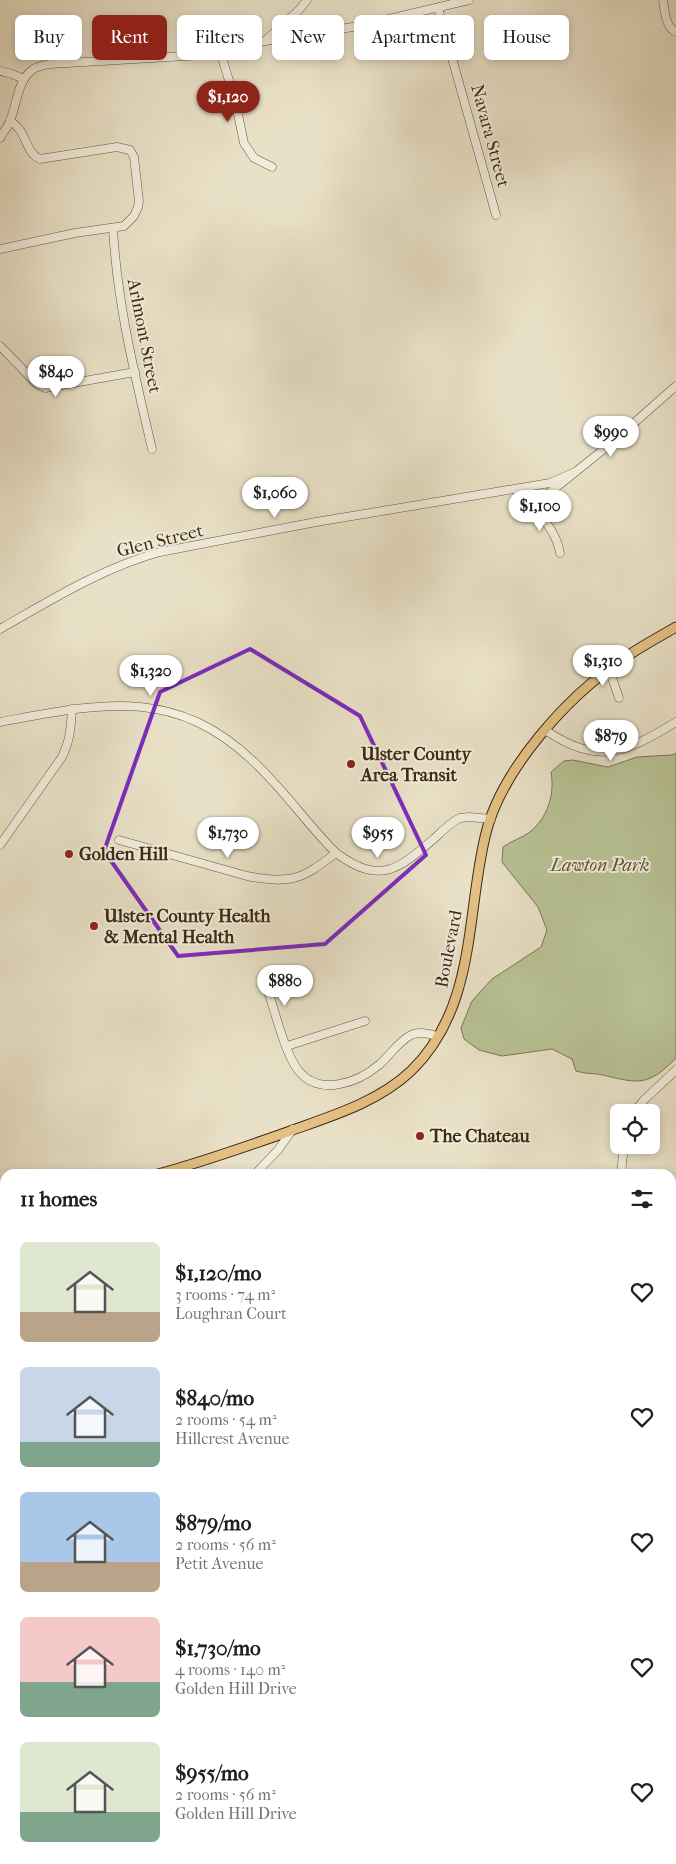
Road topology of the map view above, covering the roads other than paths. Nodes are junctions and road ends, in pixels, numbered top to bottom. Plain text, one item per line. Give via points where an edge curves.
1 (307, 0) edge
2 (470, 0) edge
3 (663, 0) edge
4 (438, 8) junction
5 (676, 32) edge
6 (265, 42) junction
7 (262, 43) edge
8 (177, 57) edge
9 (223, 60) edge
10 (0, 71) edge
11 (24, 79) junction
12 (10, 121) junction
13 (0, 138) edge
14 (272, 167) dead end
15 (496, 215) dead end
16 (113, 228) junction
17 (0, 249) edge
18 (0, 346) edge
19 (134, 372) junction
20 (676, 386) edge
21 (152, 449) dead end
22 (575, 472) junction
23 (517, 489) junction
24 (531, 508) junction
25 (560, 554) dead end
26 (676, 627) edge
27 (0, 629) edge
28 (609, 669) junction
29 (619, 698) dead end
30 (72, 709) junction
31 (0, 722) edge
32 (676, 722) edge
33 (545, 730) junction
34 (490, 819) junction
35 (119, 840) dead end
36 (0, 845) edge
37 (336, 853) junction
38 (269, 994) dead end
39 (365, 1022) dead end
40 (437, 1036) junction
41 (287, 1046) junction
42 (676, 1070) edge
43 (641, 1104) edge
44 (293, 1130) junction
45 (623, 1154) edge
46 (176, 1169) edge
47 (260, 1169) edge
48 (622, 1169) edge

1 - 6 street
2 - 4 street
3 - 5 street via 668,23
4 - 6 street
4 - 15 street, Navara Street
6 - 7 street
8 - 11 street via 50,64 36,67
9 - 14 street via 244,143 254,158
10 - 11 street
11 - 12 street
12 - 13 street
12 - 16 street via 19,129 35,157 40,159 117,147 130,150 134,157 138,207 124,226
16 - 17 street
16 - 19 street, Arlmont Street via 115,267
18 - 19 street via 37,384 45,388
19 - 21 street, Arlmont Street
20 - 22 street
22 - 23 street, Glen Street via 550,483
22 - 24 street
23 - 24 street via 519,498
23 - 27 street, Glen Street via 316,522 144,556 103,572
24 - 25 street via 553,533
26 - 28 main road, Boulevard
28 - 29 street
28 - 33 main road, Boulevard
30 - 31 street
30 - 36 street via 71,730 62,757
30 - 37 street via 119,705 158,709 195,721 221,735 254,762
32 - 33 street via 634,746 594,752 576,748
33 - 34 main road, Boulevard via 511,776
34 - 37 street via 469,816 455,820 416,855 399,867 386,871 359,867
34 - 40 main road, Boulevard via 464,975 452,1010
35 - 37 street via 247,876 284,881 314,870
38 - 41 street
39 - 41 street
40 - 41 street via 423,1033 409,1036 379,1065 338,1085 316,1083 305,1076 298,1070
40 - 44 main road, Boulevard via 412,1070 375,1097
42 - 43 street
44 - 46 main road, Boulevard
44 - 47 street
45 - 48 street

